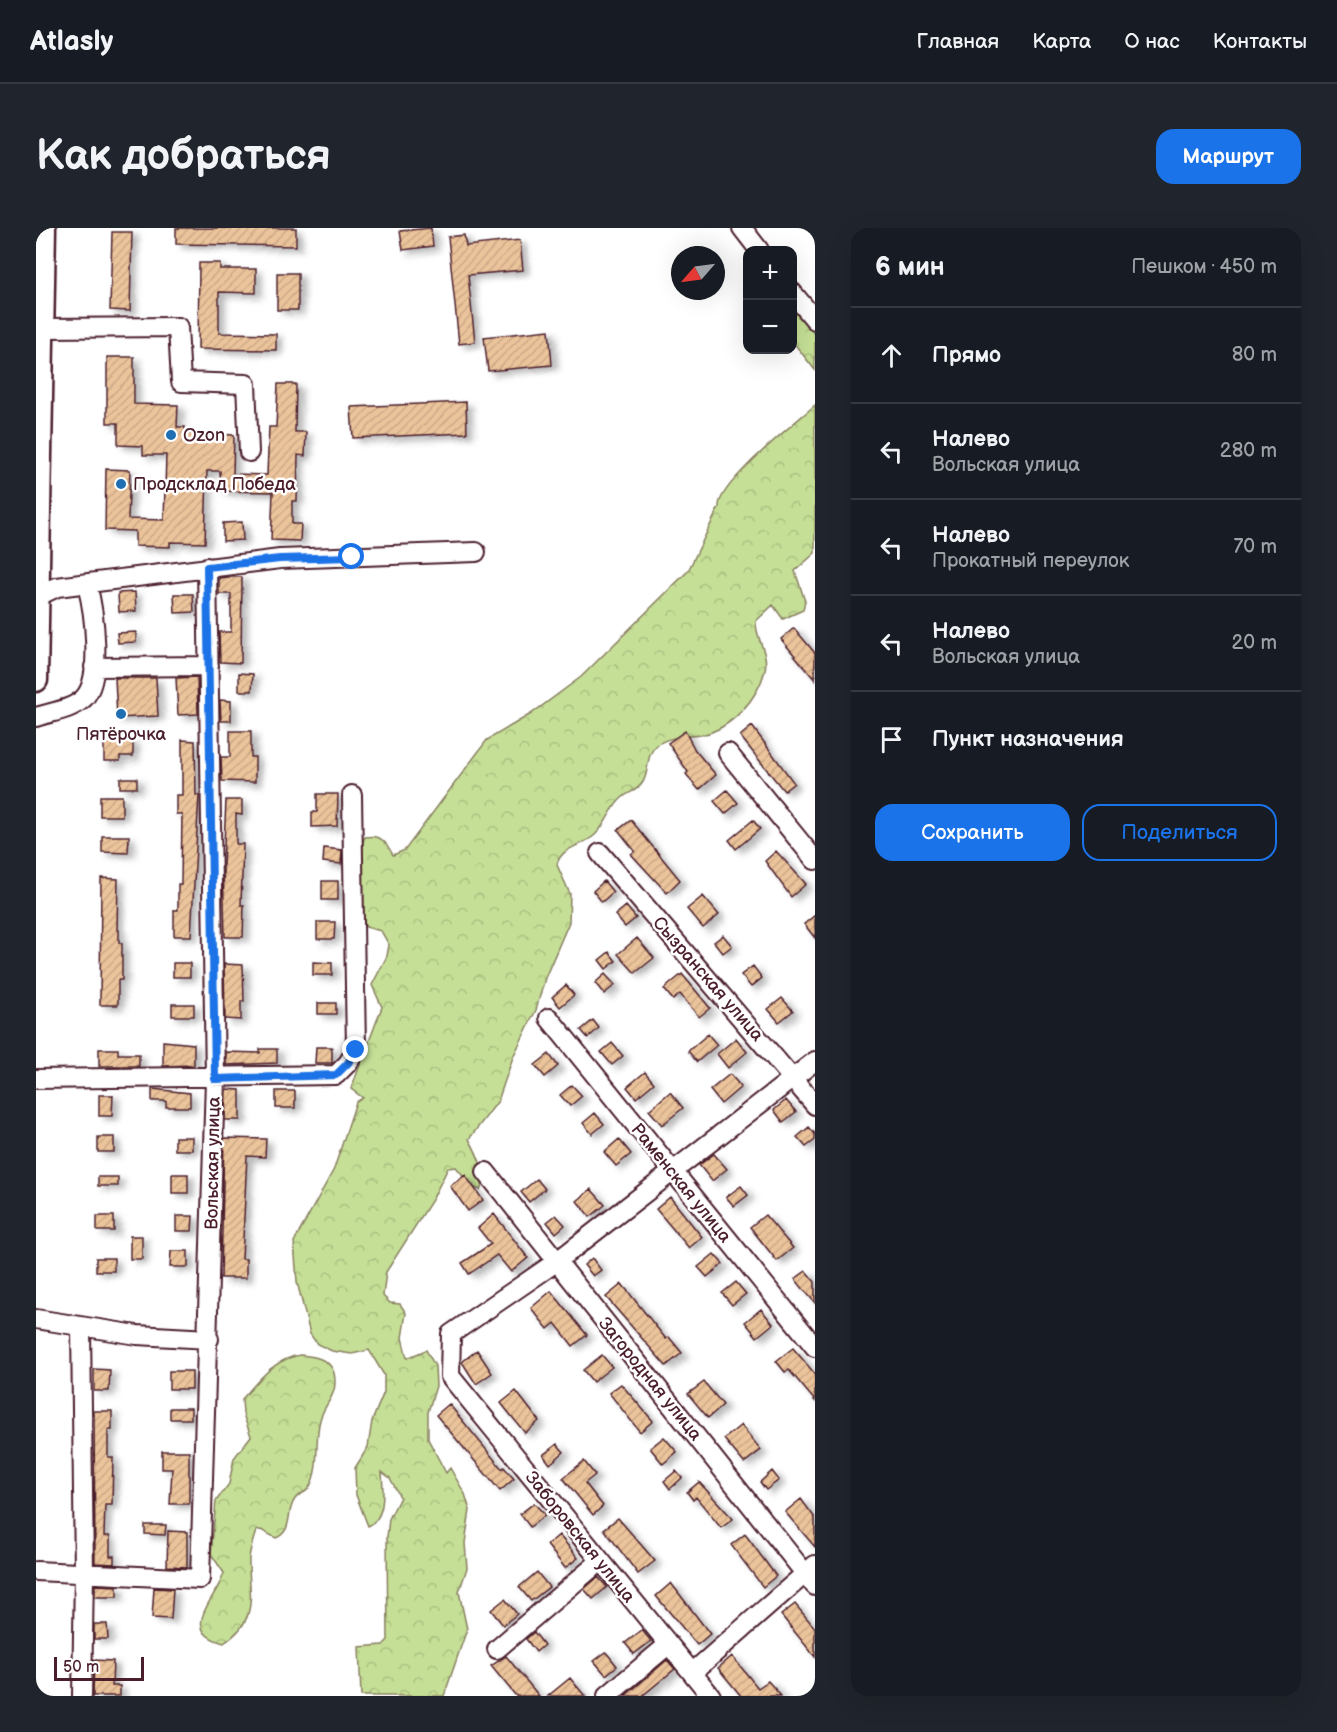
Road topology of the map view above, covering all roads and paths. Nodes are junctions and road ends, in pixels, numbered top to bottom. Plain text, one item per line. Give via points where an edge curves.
1 (742, 228) edge
2 (41, 238) edge
3 (756, 246) edge
4 (797, 298) edge
5 (815, 320) edge
6 (42, 328) junction
7 (249, 452) dead end
8 (476, 552) dead end
9 (207, 567) junction
10 (87, 585) junction
11 (37, 597) edge
12 (209, 666) junction
13 (94, 667) junction
14 (36, 680) edge
15 (36, 717) edge
16 (728, 753) dead end
17 (352, 795) dead end
18 (600, 853) dead end
19 (815, 860) edge
20 (549, 1018) dead end
21 (815, 1061) edge
22 (36, 1079) edge
23 (215, 1079) junction
24 (793, 1079) junction
25 (815, 1105) edge
26 (486, 1172) dead end
27 (672, 1173) junction
28 (556, 1262) junction
29 (36, 1319) edge
30 (81, 1327) junction
31 (209, 1339) junction
32 (815, 1347) edge
33 (599, 1562) junction
34 (36, 1572) edge
35 (84, 1573) junction
36 (812, 1575) edge
37 (669, 1644) junction
38 (497, 1649) dead end
39 (693, 1672) junction
40 (82, 1696) edge
41 (606, 1696) edge
42 (711, 1696) edge

1 - 3 street
2 - 6 main road
4 - 5 street
6 - 7 street via 178,327 181,381 246,384
6 - 11 main road
8 - 9 street via 280,559
9 - 10 street
9 - 12 street, Вольская улица
10 - 11 street via 57,587
10 - 13 street via 93,606
11 - 14 main road
12 - 13 street
12 - 23 street, Вольская улица
13 - 15 street via 91,689 82,700
16 - 19 street
17 - 23 street via 356,1050 336,1075
18 - 24 street, Сызранская улица
20 - 27 street, Раменская улица
21 - 24 street
22 - 23 street
23 - 31 street, Вольская улица
24 - 25 street, Сызранская улица
24 - 27 street
26 - 28 street, Загородная улица
27 - 28 street
27 - 32 street, Раменская улица
28 - 33 street, Заборовская улица via 451,1334 450,1376
28 - 36 street, Загородная улица
29 - 30 street
30 - 31 street
30 - 35 street
31 - 35 street, Вольская улица via 200,1579
33 - 37 street, Заборовская улица
33 - 38 street
34 - 35 street
35 - 40 street
36 - 39 street
37 - 39 street, Заборовская улица
37 - 41 street
39 - 42 street, Заборовская улица

